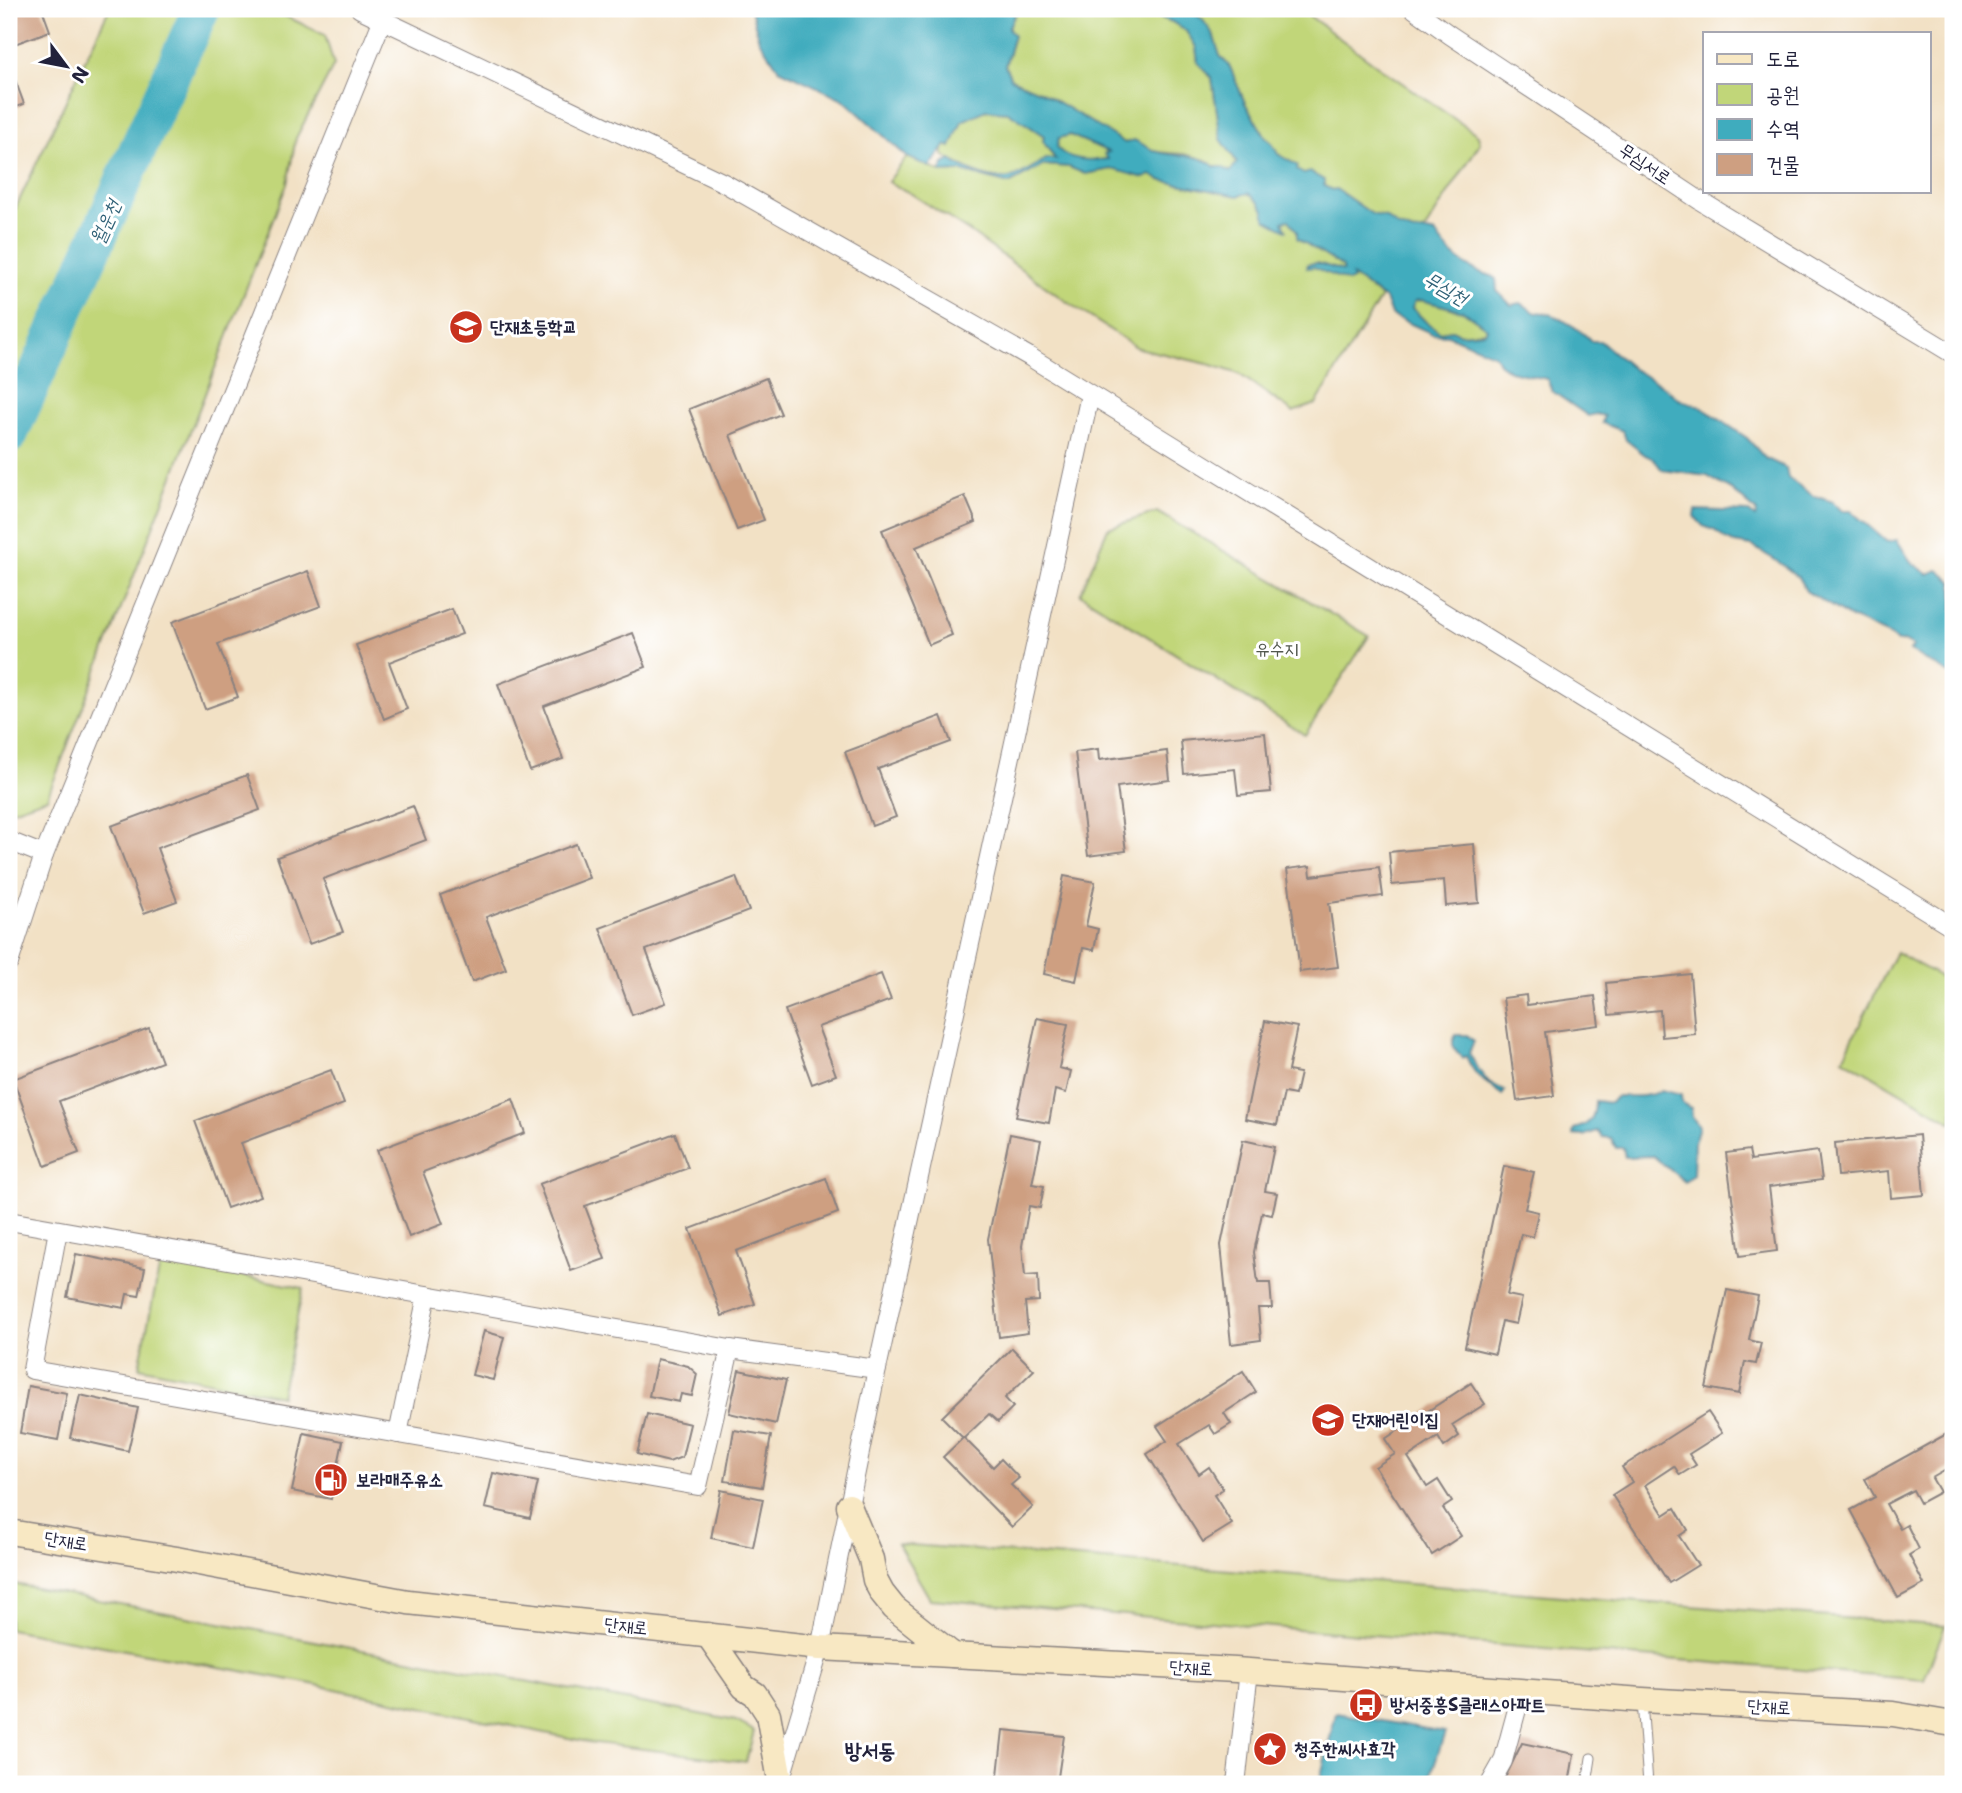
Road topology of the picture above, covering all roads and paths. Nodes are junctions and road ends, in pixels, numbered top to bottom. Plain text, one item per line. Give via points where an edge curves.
1 (359, 9) edge
2 (1414, 9) edge
3 (382, 21) junction
4 (1953, 354) edge
5 (1090, 395) junction
6 (9, 841) edge
7 (44, 855) junction
8 (1953, 927) edge
9 (9, 963) edge
10 (9, 1221) edge
11 (58, 1230) junction
12 (427, 1295) junction
13 (730, 1349) junction
14 (877, 1369) junction
15 (398, 1434) junction
16 (849, 1506) junction
17 (9, 1532) edge
18 (708, 1635) junction
19 (820, 1648) junction
20 (953, 1655) junction
21 (1249, 1671) junction
22 (1522, 1691) junction
23 (1642, 1700) junction
24 (1953, 1724) edge
25 (1591, 1758) dead end
26 (779, 1782) edge
27 (1236, 1784) edge
28 (1490, 1784) edge
29 (1587, 1784) edge
30 (1648, 1784) edge

1 - 3 street
2 - 4 street, 무심서로 via 1699,200
3 - 5 street via 724,183
3 - 7 street
5 - 8 street
5 - 14 street
6 - 7 street
7 - 9 street
10 - 11 street
11 - 12 street
11 - 15 street via 32,1370
12 - 13 street
12 - 15 street
13 - 14 street
13 - 15 street via 698,1486
14 - 16 street
16 - 19 street
16 - 20 street via 881,1593
17 - 18 street, 단재로 via 408,1602
18 - 19 street, 단재로
18 - 26 street via 768,1714
19 - 20 street, 단재로
19 - 26 street
20 - 21 street, 단재로
21 - 22 street, 단재로
21 - 27 street
22 - 23 street, 단재로
22 - 28 street via 1503,1761
23 - 24 street, 단재로 via 1893,1713
23 - 30 lane
25 - 29 lane

